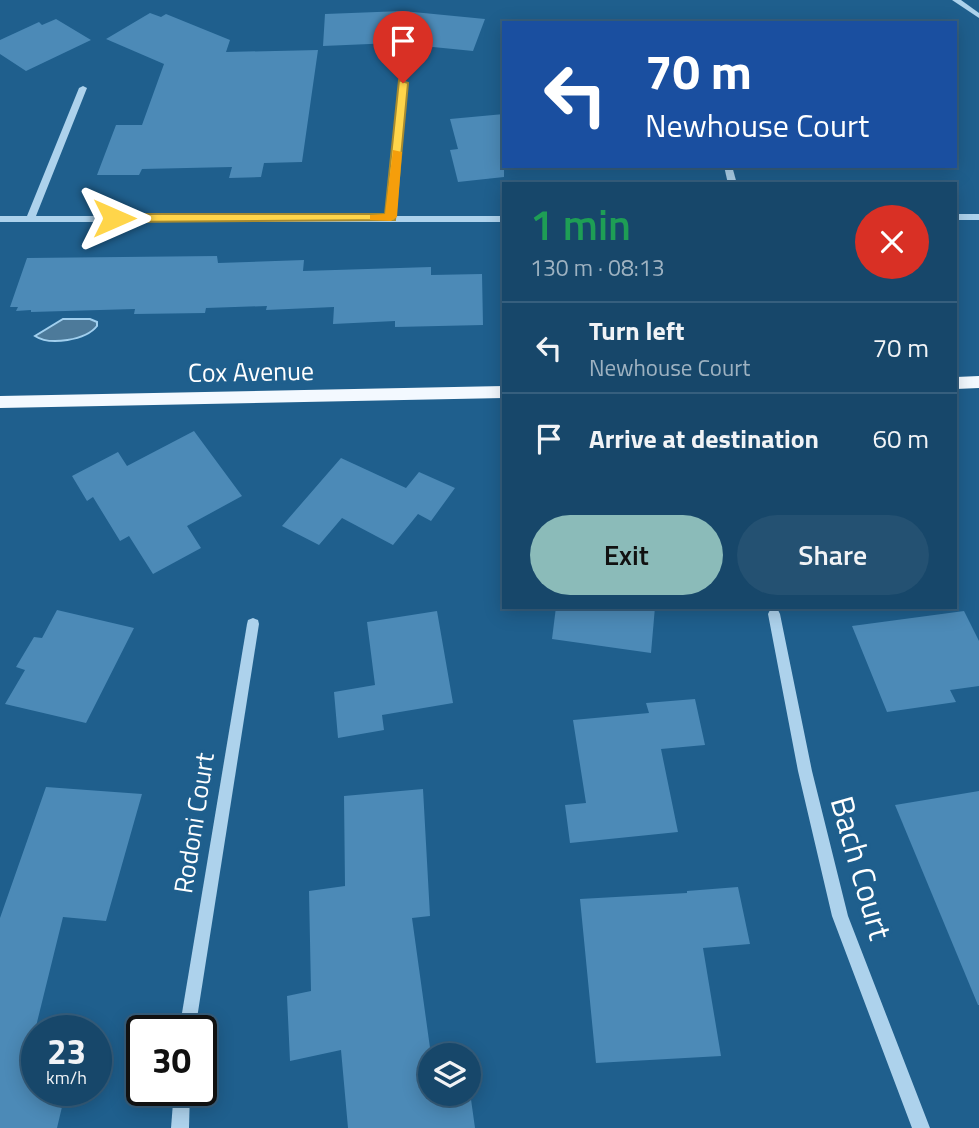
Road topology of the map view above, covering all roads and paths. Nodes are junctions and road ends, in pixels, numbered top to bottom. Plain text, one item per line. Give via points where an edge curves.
1 (956, 0) edge
2 (979, 16) edge
3 (403, 83) dead end
4 (83, 88) dead end
5 (391, 217) junction
6 (957, 217) edge
7 (979, 217) edge
8 (31, 218) junction
9 (0, 219) edge
10 (502, 219) edge
11 (979, 382) edge
12 (957, 383) edge
13 (502, 392) edge
14 (0, 402) edge
15 (774, 614) dead end
16 (253, 624) dead end
17 (190, 1015) edge
18 (181, 1106) edge
19 (180, 1128) edge
20 (920, 1128) edge

1 - 2 street
3 - 5 street
4 - 8 street
5 - 8 street
5 - 10 street
6 - 7 street
8 - 9 street
11 - 12 main road
13 - 14 main road, Cox Avenue
15 - 20 street, Bach Court via 840,916
16 - 17 street, Rodoni Court
18 - 19 street

